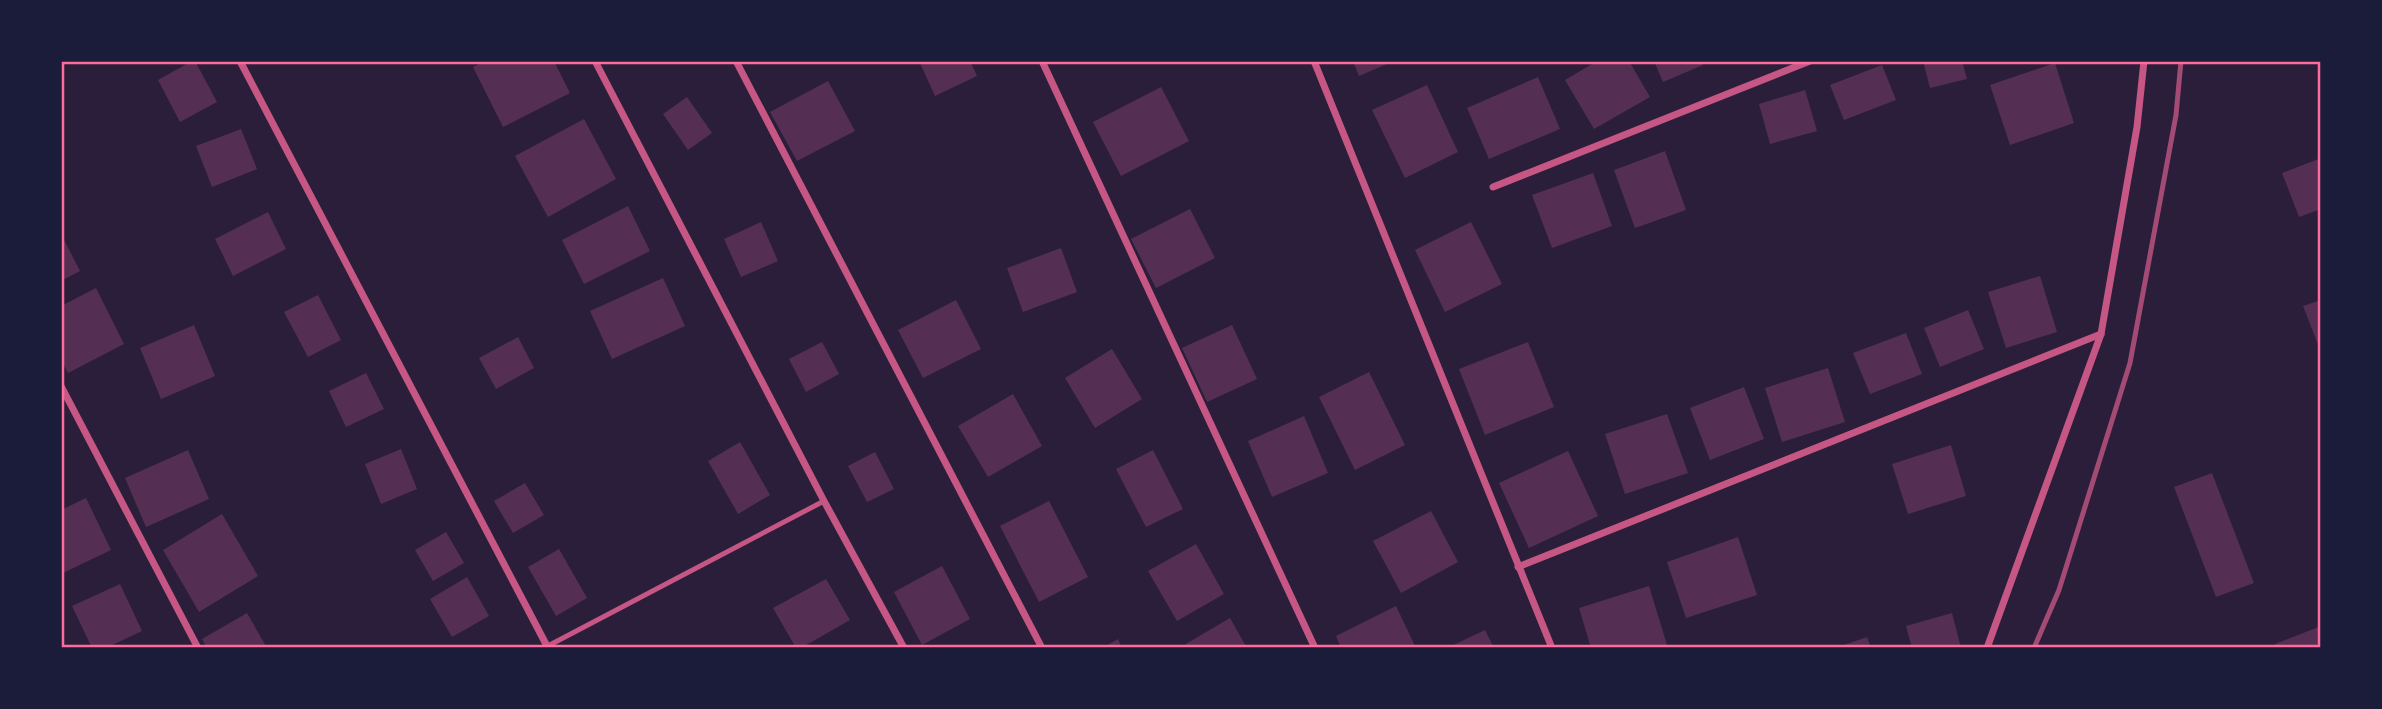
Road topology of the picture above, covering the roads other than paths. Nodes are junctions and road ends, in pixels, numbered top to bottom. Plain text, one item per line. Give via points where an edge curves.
1 (240, 61) edge
2 (595, 61) edge
3 (736, 61) edge
4 (1042, 61) edge
5 (1314, 61) edge
6 (1810, 61) edge
7 (2144, 61) edge
8 (1493, 187) dead end
9 (2101, 334) junction
10 (61, 386) edge
11 (824, 501) junction
12 (1518, 567) junction
13 (546, 647) edge
14 (198, 648) edge
15 (904, 648) edge
16 (1042, 648) edge
17 (1315, 648) edge
18 (1552, 648) edge
19 (1987, 648) edge

1 - 13 street
2 - 11 street
3 - 16 street
4 - 17 street
5 - 12 street
6 - 8 street
7 - 9 street
9 - 12 street
9 - 19 street
10 - 14 street
11 - 13 lane
11 - 15 street
12 - 18 street

